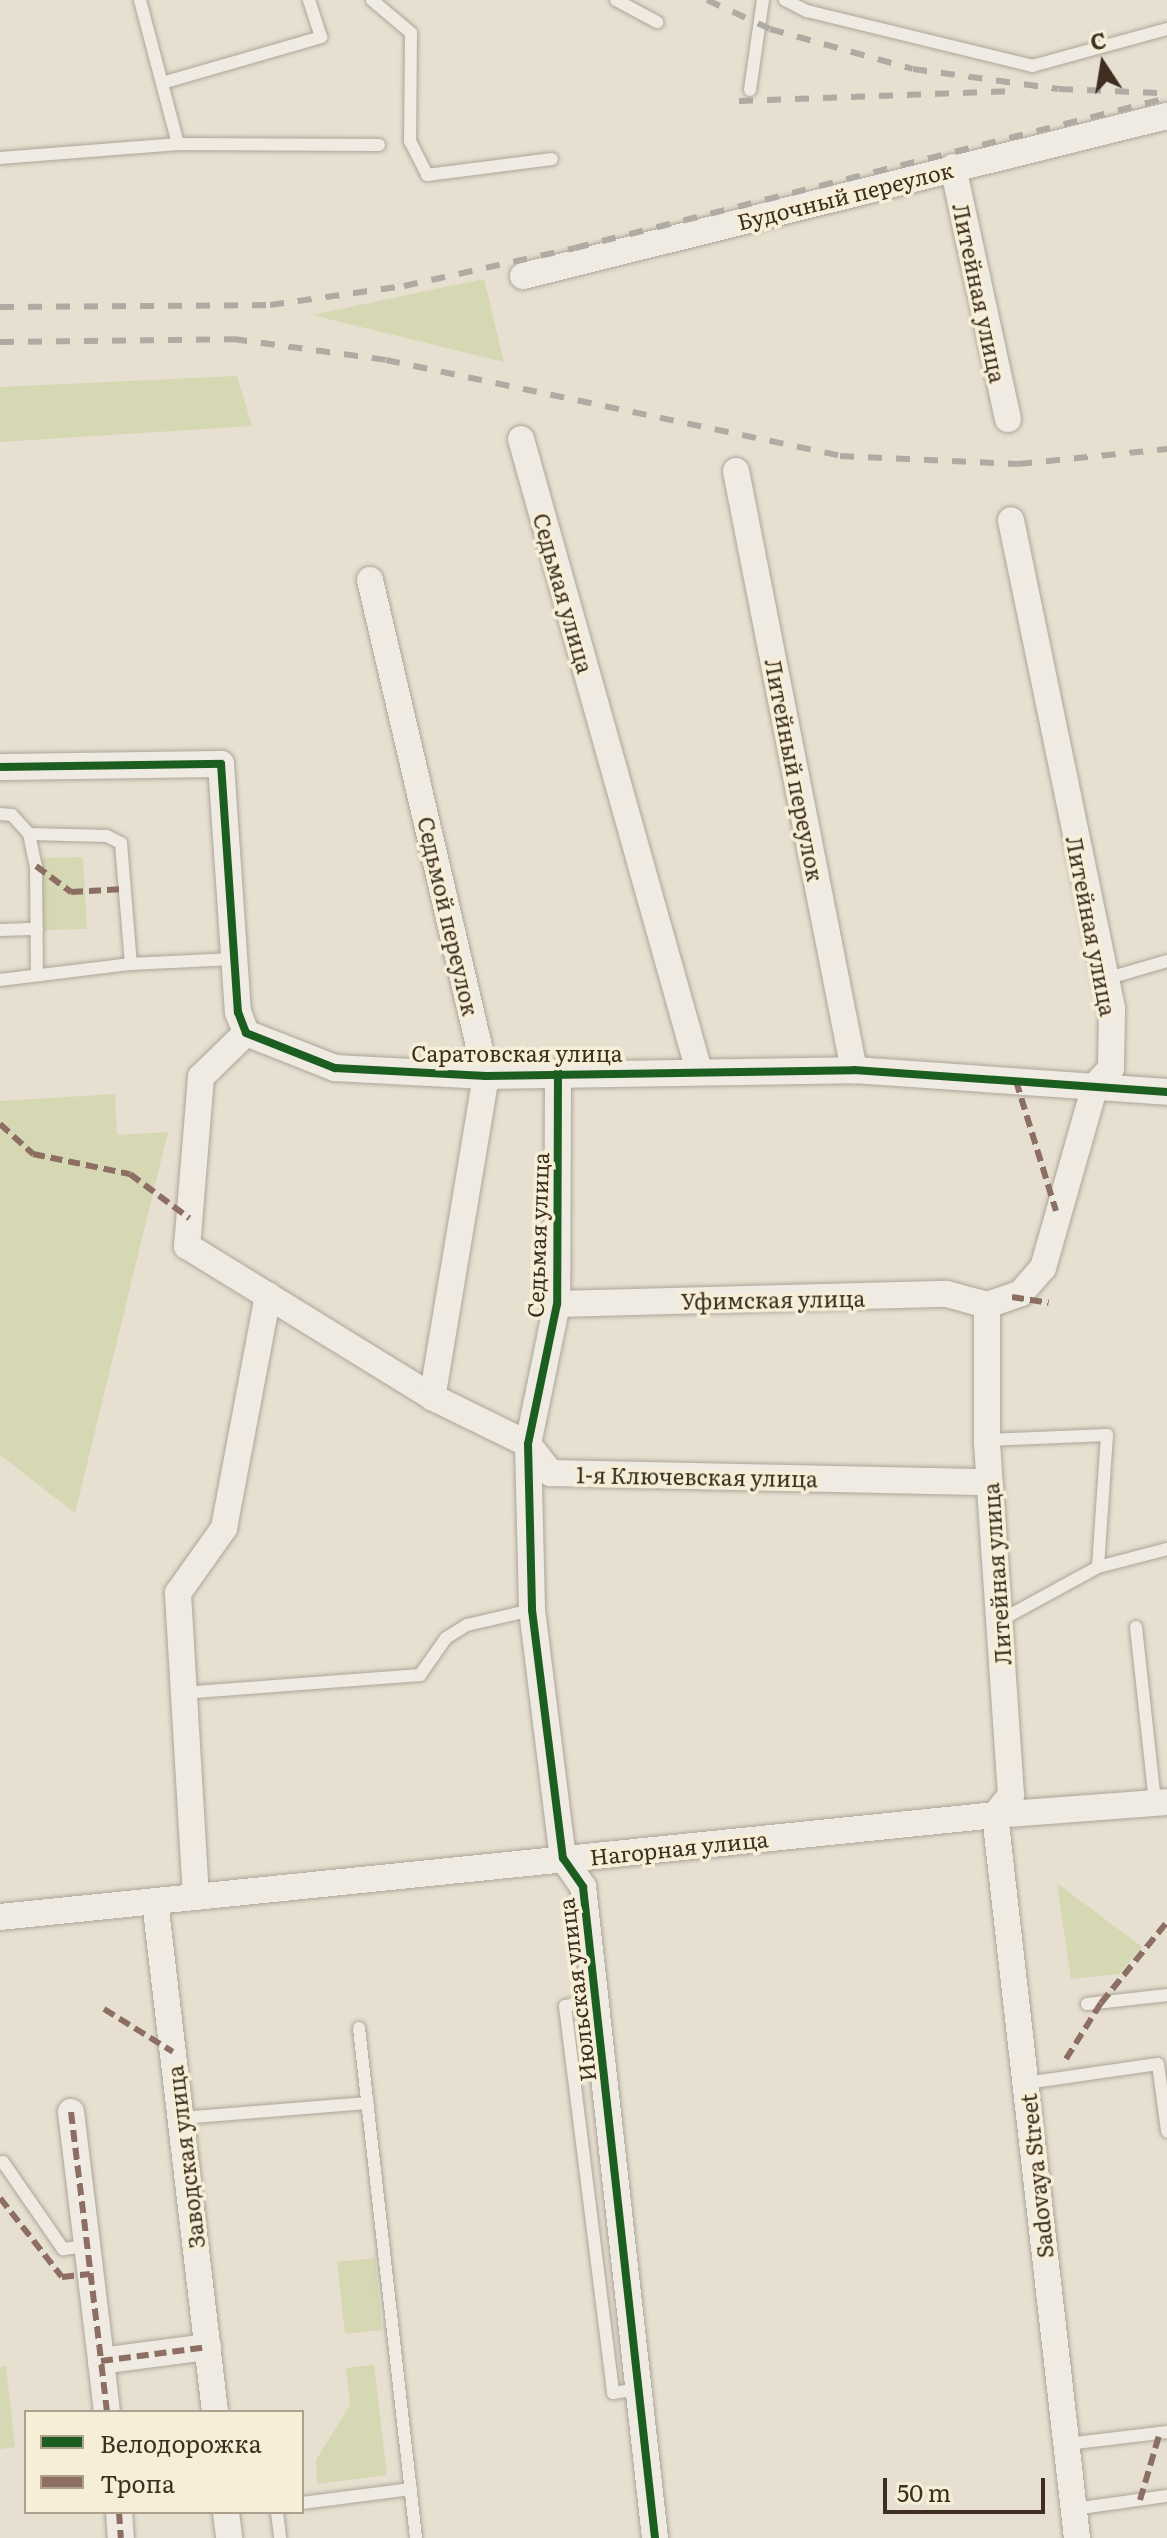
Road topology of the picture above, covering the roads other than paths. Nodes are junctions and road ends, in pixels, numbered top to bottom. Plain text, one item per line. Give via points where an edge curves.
1 (140, 0) edge
2 (309, 0) edge
3 (372, 0) edge
4 (616, 0) edge
5 (763, 0) edge
6 (785, 0) edge
7 (657, 22) dead end
8 (1167, 29) edge
9 (162, 83) junction
10 (750, 90) dead end
11 (1167, 116) edge
12 (178, 144) junction
13 (379, 145) dead end
14 (0, 158) edge
15 (552, 159) dead end
16 (953, 167) junction
17 (523, 276) dead end
18 (1008, 419) dead end
19 (521, 439) dead end
20 (736, 471) dead end
21 (1011, 520) dead end
22 (370, 580) dead end
23 (0, 767) edge
24 (0, 814) edge
25 (29, 834) junction
26 (37, 929) junction
27 (0, 930) edge
28 (232, 959) junction
29 (1167, 961) edge
30 (131, 964) junction
31 (37, 972) junction
32 (1104, 979) junction
33 (0, 980) edge
34 (246, 1033) junction
35 (854, 1070) junction
36 (699, 1071) junction
37 (558, 1072) junction
38 (486, 1076) junction
39 (1095, 1086) junction
40 (1167, 1092) edge
41 (268, 1295) junction
42 (557, 1304) junction
43 (987, 1305) junction
44 (432, 1397) junction
45 (987, 1440) junction
46 (528, 1444) junction
47 (989, 1482) junction
48 (1167, 1549) edge
49 (1098, 1567) junction
50 (532, 1610) junction
51 (1001, 1620) junction
52 (1136, 1627) dead end
53 (182, 1693) junction
54 (1161, 1802) edge
55 (995, 1815) junction
56 (563, 1858) junction
57 (196, 1897) junction
58 (155, 1901) junction
59 (0, 1917) edge
60 (1167, 1995) edge
61 (596, 2001) junction
62 (1087, 2004) dead end
63 (359, 2028) dead end
64 (1026, 2083) junction
65 (367, 2103) junction
66 (71, 2112) dead end
67 (181, 2118) junction
68 (1167, 2131) edge
69 (613, 2158) junction
70 (584, 2159) junction
71 (3, 2162) dead end
72 (87, 2246) junction
73 (627, 2284) junction
74 (599, 2287) junction
75 (208, 2347) junction
76 (101, 2361) junction
77 (639, 2389) junction
78 (107, 2410) edge
79 (215, 2410) edge
80 (1167, 2432) edge
81 (1067, 2444) junction
82 (411, 2489) junction
83 (1167, 2496) edge
84 (304, 2503) edge
85 (1074, 2509) junction
86 (119, 2514) edge
87 (226, 2514) edge
88 (277, 2514) edge
89 (121, 2538) edge
90 (229, 2538) edge
91 (280, 2538) edge
92 (416, 2538) edge
93 (655, 2538) edge
94 (1077, 2538) edge

1 - 9 lane
2 - 9 lane via 321,37
3 - 15 lane via 411,33 410,141 427,175
4 - 7 lane
5 - 10 lane
6 - 8 lane via 807,11 1032,66
9 - 12 lane
11 - 16 street, Будочный переулок
12 - 13 lane
12 - 14 lane
16 - 17 street, Будочный переулок
16 - 18 street, Литейная улица
19 - 36 street, Седьмая улица
20 - 35 street, Литейный переулок
21 - 32 street, Литейная улица
22 - 38 street, Седьмой переулок
23 - 28 street via 221,764
24 - 25 lane via 12,815
25 - 26 lane via 36,866
25 - 30 lane via 107,836 121,843
26 - 27 lane
26 - 31 lane
28 - 30 lane
28 - 34 street
29 - 32 lane
30 - 31 lane
31 - 33 lane
32 - 39 street, Литейная улица via 1112,1008 1111,1068
34 - 38 street, Саратовская улица via 335,1068
34 - 41 street, 1-я Ключевская улица via 201,1077 187,1246
35 - 36 street, Саратовская улица
35 - 39 street, Саратовская улица
36 - 37 street, Саратовская улица
37 - 38 street, Саратовская улица
37 - 42 street, Седьмая улица
38 - 44 street, Седьмой переулок
39 - 40 street, Саратовская улица
39 - 43 street, Литейная улица via 1043,1268 1021,1293
41 - 44 street, 1-я Ключевская улица
41 - 53 street via 224,1528 178,1593
42 - 43 street, Уфимская улица via 947,1294
42 - 46 street, Седьмая улица
43 - 45 street, Литейная улица
44 - 46 street, 1-я Ключевская улица
45 - 47 street, Литейная улица
45 - 49 lane via 1107,1435
46 - 47 street, 1-я Ключевская улица via 551,1473
46 - 50 street, Июльская улица
47 - 51 street, Литейная улица
48 - 49 lane
49 - 51 lane
50 - 53 lane via 467,1625 446,1638 420,1675
50 - 56 street, Июльская улица
51 - 55 street, Литейная улица via 1011,1795
52 - 54 lane
53 - 57 street
54 - 55 street, Нагорная улица
55 - 56 street, Нагорная улица
55 - 64 street, Sadovaya Street
56 - 57 street, Нагорная улица
56 - 61 street, Июльская улица via 583,1887
57 - 58 street, Нагорная улица
58 - 59 street, Нагорная улица
58 - 67 street, Заводская улица
60 - 62 lane
61 - 69 street, Июльская улица
61 - 70 lane via 565,2006
63 - 65 lane
64 - 68 lane via 1158,2064
64 - 81 street, Sadovaya Street
65 - 67 lane
65 - 82 lane
66 - 72 street
67 - 75 street, Заводская улица
69 - 70 lane
69 - 73 street, Июльская улица
70 - 74 lane
71 - 72 lane via 63,2249
72 - 76 street
73 - 74 lane
73 - 77 street, Июльская улица
74 - 77 lane via 613,2393
75 - 76 street
75 - 79 street, Заводская улица
76 - 78 street
77 - 93 street, Июльская улица
80 - 81 lane
81 - 85 street, Sadovaya Street
82 - 84 lane
82 - 92 lane
83 - 85 lane
85 - 94 street, Sadovaya Street
86 - 89 street
87 - 90 street
88 - 91 lane

